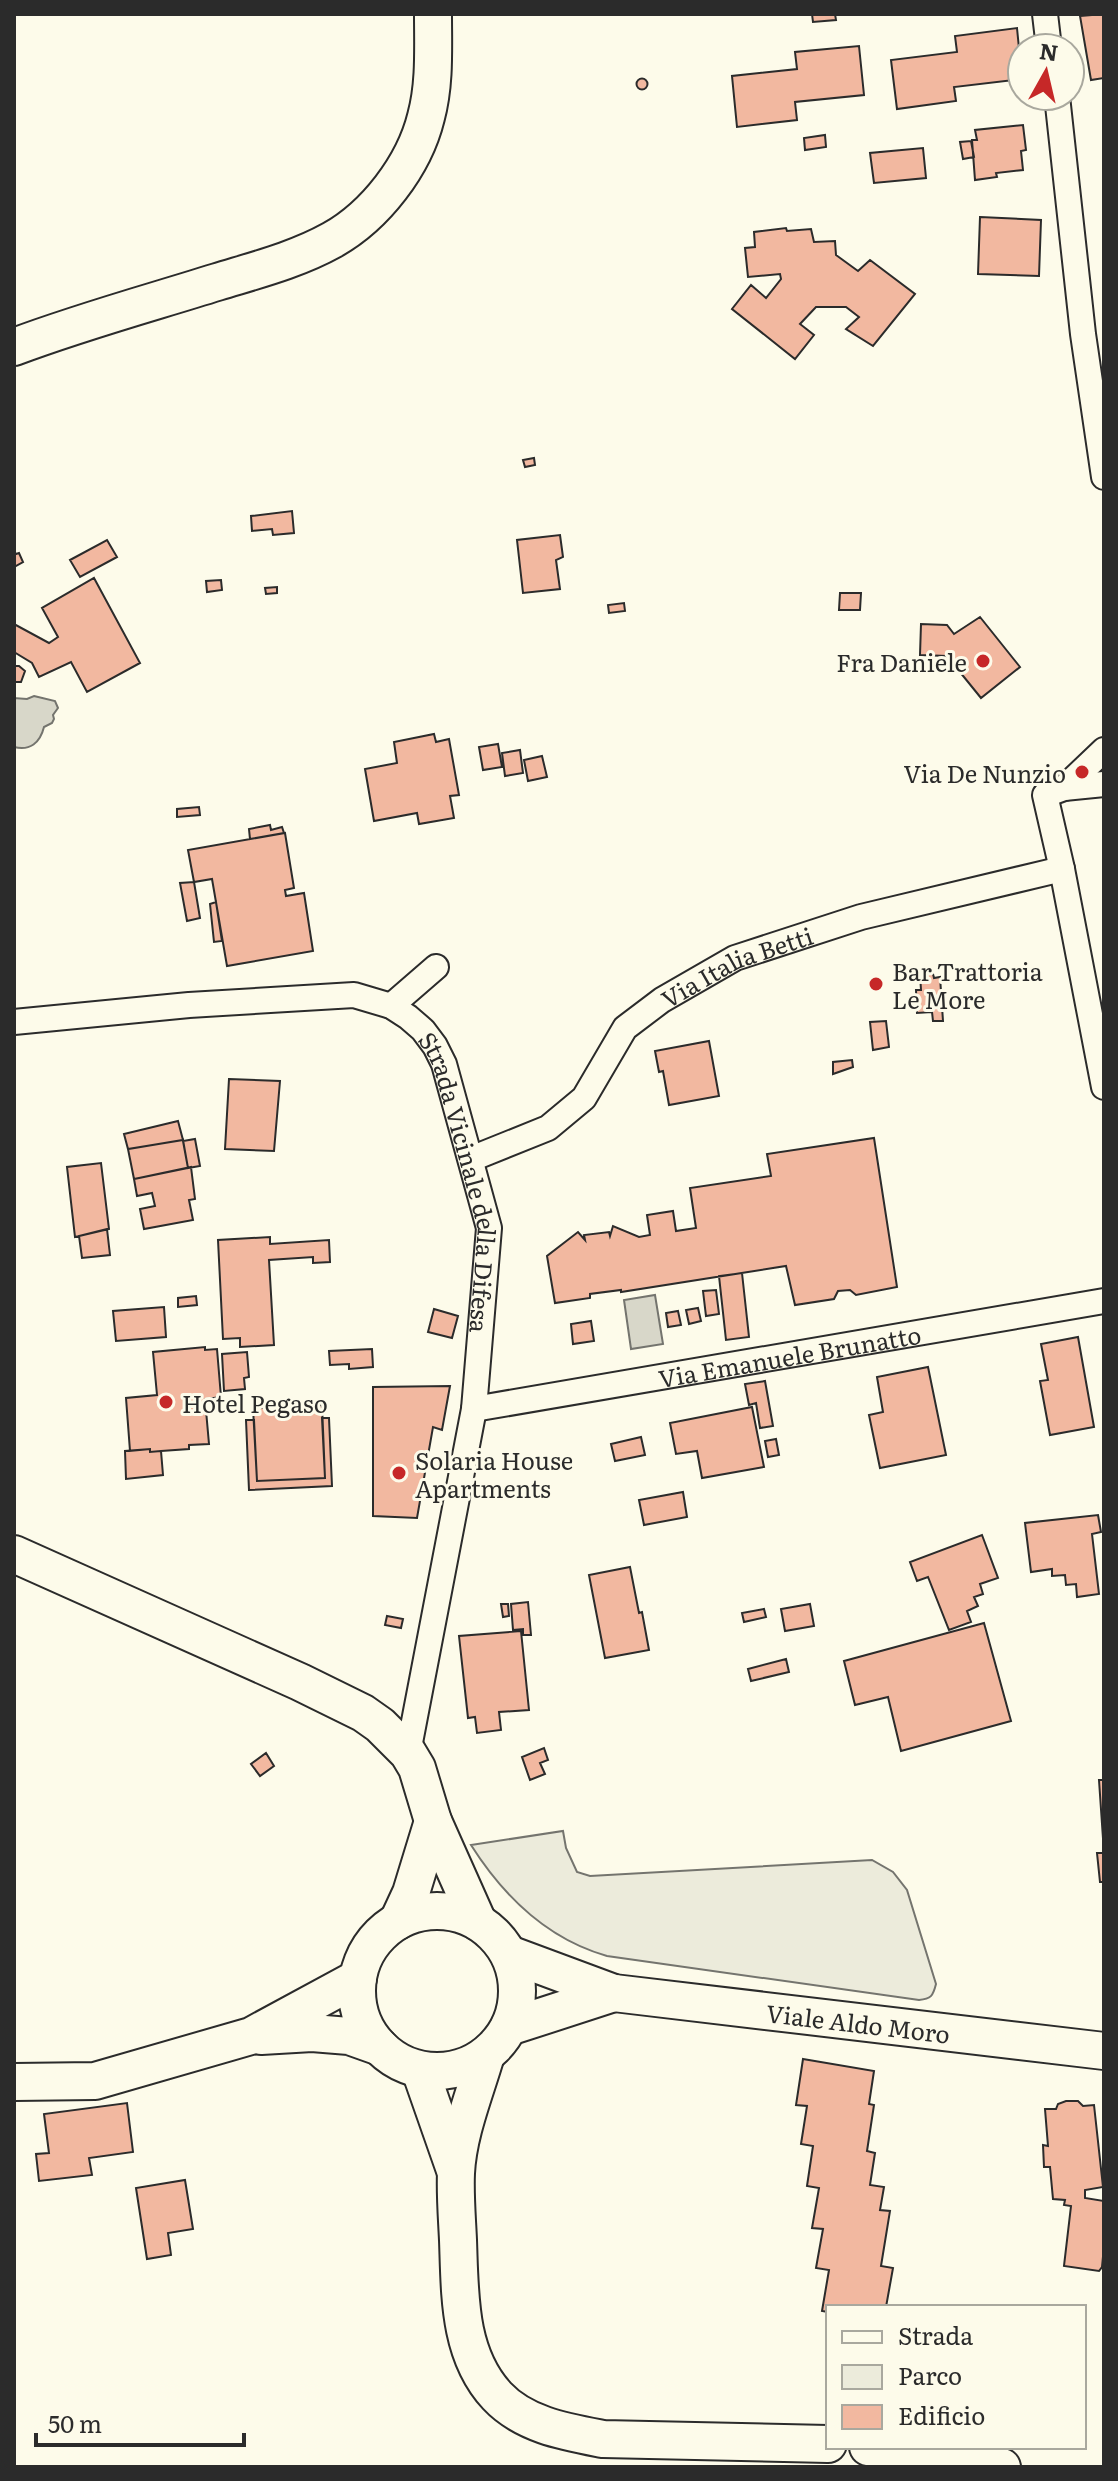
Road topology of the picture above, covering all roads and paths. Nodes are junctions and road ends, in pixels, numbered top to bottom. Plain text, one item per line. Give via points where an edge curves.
1 (433, 14) edge
2 (1059, 112) edge
3 (14, 347) edge
4 (1104, 477) edge
5 (1104, 750) edge
6 (1104, 784) edge
7 (1054, 792) junction
8 (1062, 869) junction
9 (436, 967) dead end
10 (391, 1006) junction
11 (14, 1022) edge
12 (1104, 1087) edge
13 (471, 1159) junction
14 (1104, 1301) edge
15 (474, 1409) junction
16 (14, 1554) edge
17 (408, 1753) junction
18 (433, 1821) junction
19 (398, 1921) junction
20 (478, 1922) junction
21 (509, 1954) junction
22 (358, 1978) junction
23 (614, 1993) junction
24 (509, 2027) junction
25 (251, 2036) junction
26 (380, 2047) junction
27 (1104, 2051) edge
28 (486, 2055) junction
29 (420, 2070) junction
30 (14, 2082) edge
31 (456, 2172) junction
32 (826, 2444) edge
33 (886, 2449) edge
34 (1002, 2467) edge

1 - 3 main road via 426,117 413,153 367,214 333,240 288,260
2 - 4 street
5 - 7 street
6 - 7 street
7 - 8 street
8 - 12 street
8 - 13 street, Via Italia Betti via 861,917 735,958 625,1028 584,1098 548,1128
9 - 10 street
10 - 11 street, Strada Vicinale della Difesa via 335,994
10 - 13 street, Strada Vicinale della Difesa via 435,1046
13 - 15 street, Strada Vicinale della Difesa via 489,1228
14 - 15 street, Via Emanuele Brunatto
15 - 17 street, Strada Vicinale della Difesa
16 - 17 main road via 344,1703 380,1725
17 - 18 main road
18 - 19 main road
18 - 20 main road
19 - 20 main road via 424,1912 452,1912
19 - 22 main road via 379,1935
20 - 21 main road
21 - 23 main road, Viale Aldo Moro
21 - 24 main road via 517,1978 517,2003
22 - 25 main road
22 - 26 main road via 365,2026
23 - 24 main road, Viale Aldo Moro
23 - 27 main road, Viale Aldo Moro
24 - 28 main road
25 - 26 main road via 349,2036
25 - 30 main road via 95,2081
26 - 29 main road
28 - 29 main road via 466,2066
28 - 31 main road
29 - 31 main road
31 - 32 main road via 465,2335 479,2372 499,2398 528,2419 603,2439
33 - 34 main road

